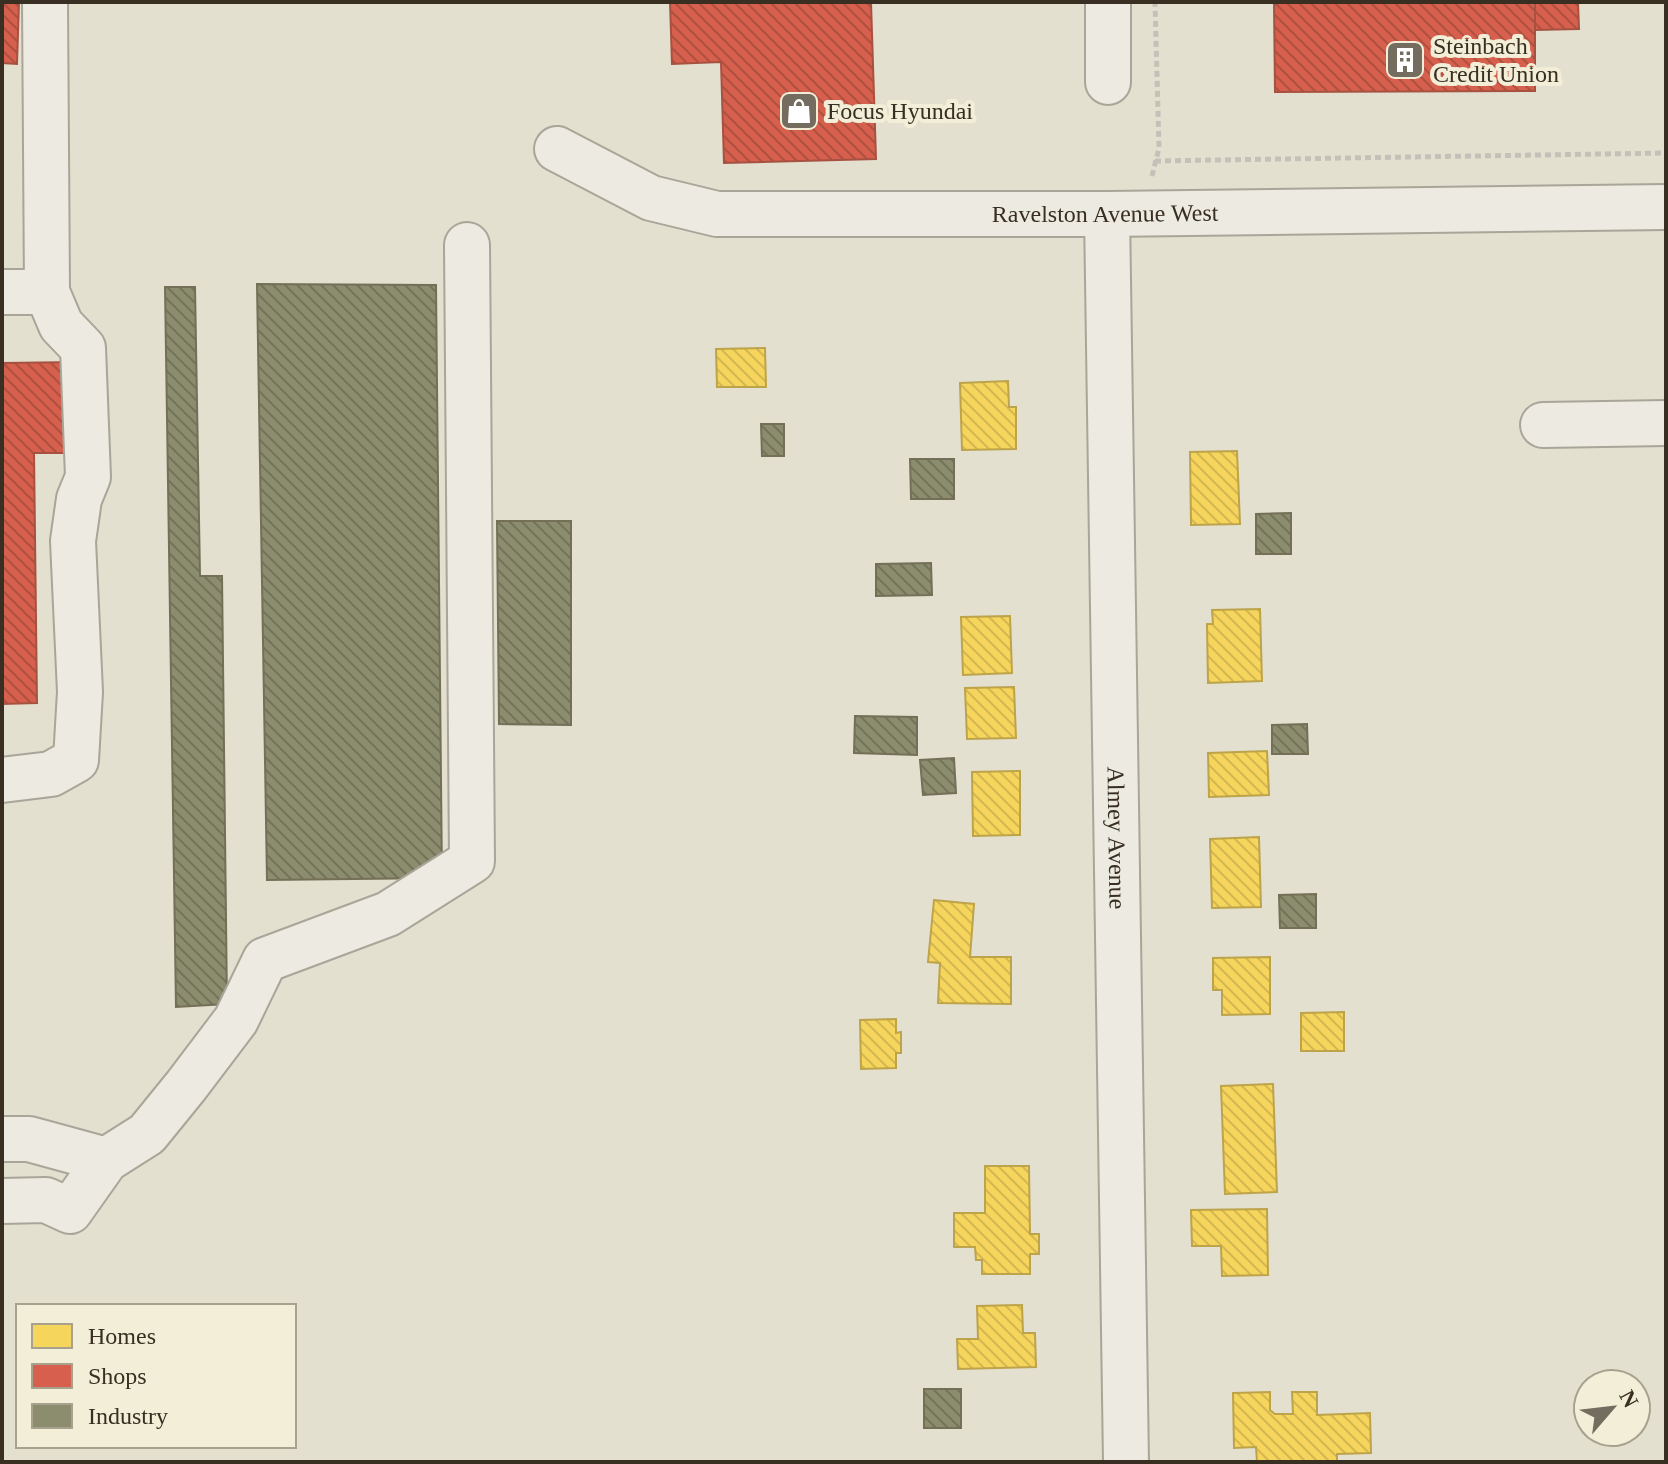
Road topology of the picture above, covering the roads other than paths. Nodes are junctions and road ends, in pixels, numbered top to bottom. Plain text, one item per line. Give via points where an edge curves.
1 (45, 2) edge
2 (1108, 2) edge
3 (1108, 82) dead end
4 (557, 149) dead end
5 (1666, 207) edge
6 (1107, 214) junction
7 (467, 245) dead end
8 (2, 292) edge
9 (47, 292) junction
10 (1666, 423) edge
11 (1543, 425) dead end
12 (2, 780) edge
13 (2, 1139) edge
14 (106, 1160) junction
15 (2, 1201) edge
16 (1126, 1462) edge

1 - 9 street
2 - 3 street
4 - 6 street, Ravelston Avenue West via 651,198 717,214
5 - 6 street, Ravelston Avenue West
6 - 16 street, Almey Avenue
7 - 14 street via 472,861 388,914 265,960 236,1020 147,1134
8 - 9 street
9 - 12 street via 61,325 83,348 88,477 73,541 80,692 76,760 51,774
10 - 11 street
13 - 14 street via 29,1139
14 - 15 street via 70,1211 46,1200

